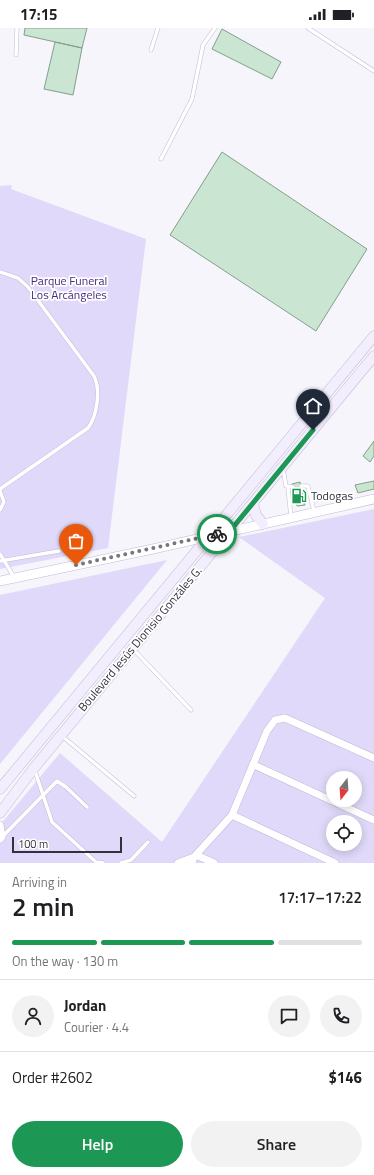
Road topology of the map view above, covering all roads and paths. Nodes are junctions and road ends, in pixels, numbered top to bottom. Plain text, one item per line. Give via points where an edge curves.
1 (17, 28) edge
2 (158, 28) edge
3 (215, 28) edge
4 (308, 28) edge
5 (151, 50) dead end
6 (16, 55) dead end
7 (374, 71) edge
8 (161, 159) dead end
9 (0, 272) edge
10 (374, 336) edge
11 (374, 356) edge
12 (283, 467) junction
13 (301, 486) dead end
14 (288, 488) junction
15 (293, 488) dead end
16 (0, 490) edge
17 (374, 499) edge
18 (253, 504) junction
19 (0, 510) edge
20 (314, 512) junction
21 (291, 518) junction
22 (263, 524) junction
23 (230, 531) junction
24 (208, 536) junction
25 (59, 551) dead end
26 (0, 554) edge
27 (1, 561) edge
28 (14, 578) junction
29 (0, 581) edge
30 (132, 648) junction
31 (191, 710) dead end
32 (61, 736) junction
33 (374, 758) edge
34 (254, 765) junction
35 (34, 768) junction
36 (0, 789) edge
37 (43, 795) junction
38 (134, 796) dead end
39 (87, 807) dead end
40 (0, 812) edge
41 (232, 815) junction
42 (374, 820) edge
43 (0, 825) edge
44 (1, 838) edge
45 (148, 842) dead end
46 (194, 858) edge
47 (103, 863) edge
48 (121, 863) edge
49 (178, 863) edge
50 (214, 863) edge
51 (335, 863) edge

1 - 6 lane
2 - 5 lane
3 - 8 lane via 203,45 192,99
4 - 7 lane
9 - 16 lane via 18,278 28,288 98,384 94,415 88,428
10 - 24 main road, Boulevard Jesús Dionisio Gonzáles G.
11 - 12 main road, Boulevard Jesús Dionisio Gonzáles G.
12 - 14 lane
12 - 18 main road, Boulevard Jesús Dionisio Gonzáles G.
13 - 20 lane via 308,486
14 - 15 lane
14 - 21 lane
16 - 19 lane via 4,502
17 - 20 street
18 - 22 main road via 256,515
18 - 23 main road, Boulevard Jesús Dionisio Gonzáles G.
20 - 21 street
21 - 22 street
22 - 23 street
23 - 24 street
23 - 30 main road, Boulevard Jesús Dionisio Gonzáles G.
24 - 28 street via 153,550
24 - 36 main road, Boulevard Jesús Dionisio Gonzáles G.
25 - 27 lane
26 - 27 lane
27 - 28 lane
28 - 29 street
30 - 31 lane
30 - 32 main road, Boulevard Jesús Dionisio Gonzáles G.
32 - 35 main road, Boulevard Jesús Dionisio Gonzáles G.
32 - 38 lane
33 - 34 street via 285,718 275,720
34 - 41 street
34 - 42 street
35 - 37 lane
35 - 40 main road, Boulevard Jesús Dionisio Gonzáles G.
37 - 39 lane via 57,781
37 - 44 lane
37 - 47 lane via 52,822 96,862
41 - 46 street
41 - 51 street
43 - 44 street
45 - 48 lane via 131,860
46 - 49 street
46 - 50 street

